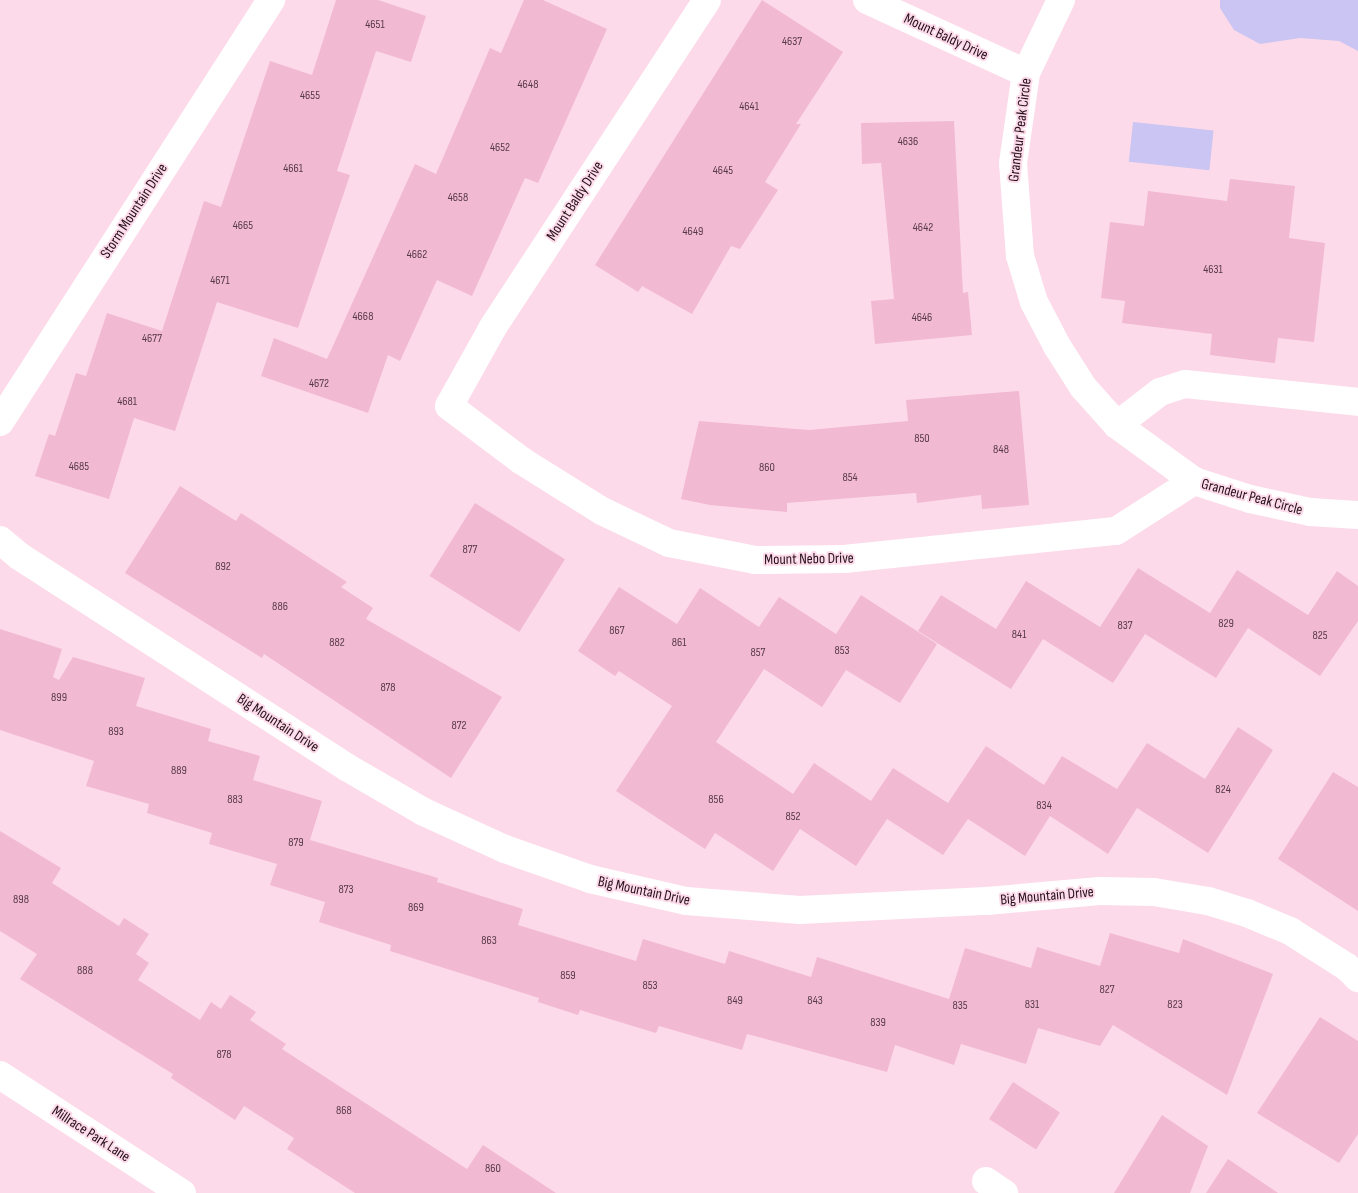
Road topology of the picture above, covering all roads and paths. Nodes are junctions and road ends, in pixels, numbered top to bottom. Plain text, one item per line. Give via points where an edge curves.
1 (271, 0) edge
2 (707, 0) edge
3 (867, 0) edge
4 (1061, 0) edge
5 (1026, 73) junction
6 (1358, 402) edge
7 (449, 406) joint
8 (0, 422) edge
9 (1117, 425) junction
10 (1194, 481) junction
11 (1358, 515) edge
12 (0, 540) edge
13 (1358, 978) edge
14 (0, 1075) edge
15 (182, 1193) edge

1 - 8 street, Storm Mountain Drive
2 - 7 street, Mount Baldy Drive via 492,329
3 - 5 street, Mount Baldy Drive
4 - 5 street, Grandeur Peak Circle
5 - 9 street, Grandeur Peak Circle via 1013,163 1020,256 1034,302 1057,346 1083,387
6 - 9 street via 1185,384 1160,392
7 - 10 street, Mount Nebo Drive via 522,461 602,511 669,542 754,560 844,560 1116,531
9 - 10 street, Grandeur Peak Circle
10 - 11 street, Grandeur Peak Circle via 1250,500 1310,512
12 - 13 street, Big Mountain Drive via 340,763 416,808 505,849 590,879 686,901 800,910 987,901 1100,891 1154,892 1208,901 1281,927 1347,967
14 - 15 street, Millrace Park Lane

